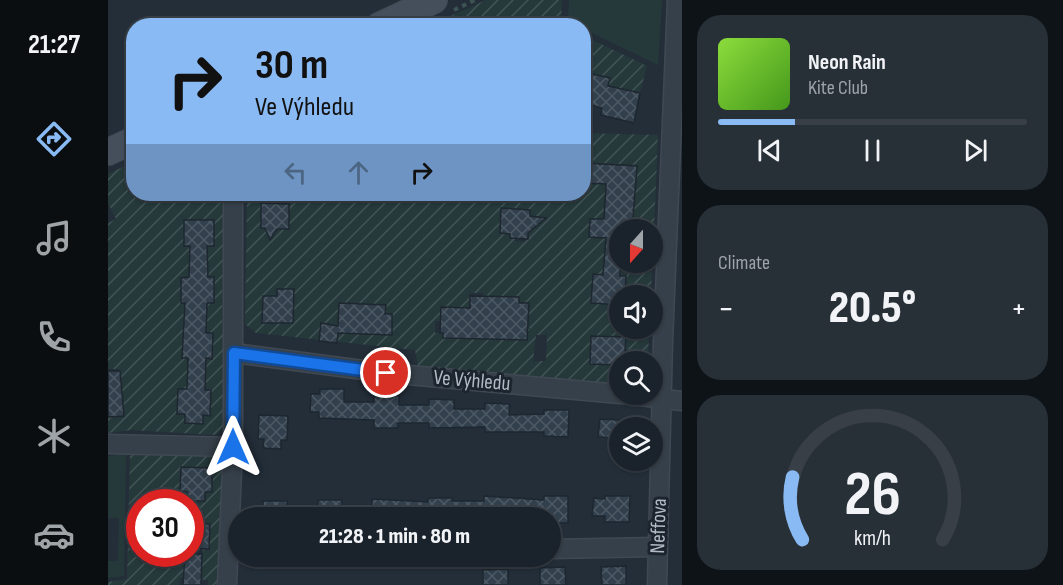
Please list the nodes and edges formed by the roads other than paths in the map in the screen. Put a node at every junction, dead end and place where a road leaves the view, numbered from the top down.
1 (434, 0) edge
2 (677, 0) edge
3 (396, 18) edge
4 (126, 144) edge
5 (108, 152) edge
6 (233, 201) edge
7 (234, 353) junction
8 (609, 393) edge
9 (663, 399) joint
10 (682, 401) edge
11 (663, 405) edge
12 (108, 444) edge
13 (233, 447) junction
14 (233, 507) edge
15 (657, 547) junction
16 (561, 549) edge
17 (230, 567) edge
18 (227, 585) edge
19 (657, 585) edge

1 - 3 street
2 - 9 street, Neffova
4 - 5 street
6 - 7 street
7 - 8 street, Ve Výhledu
7 - 13 street
9 - 10 street, Ve Výhledu
11 - 15 street, Neffova
12 - 13 street
13 - 14 street
15 - 16 street
15 - 19 street, Neffova
17 - 18 street

